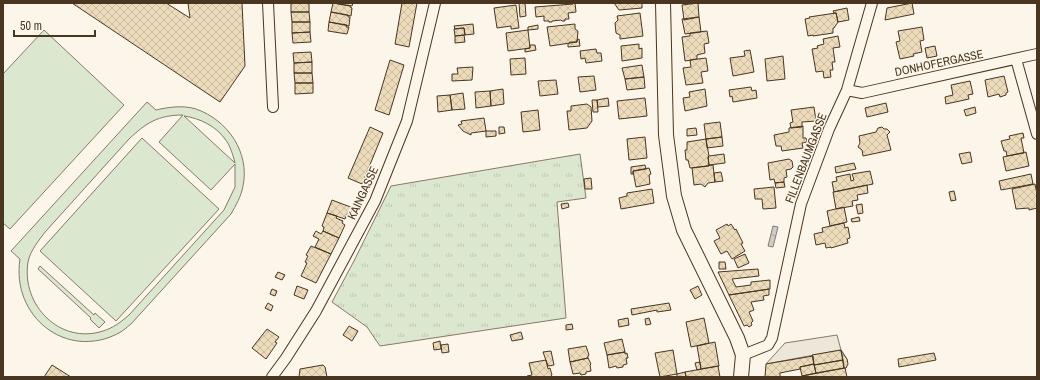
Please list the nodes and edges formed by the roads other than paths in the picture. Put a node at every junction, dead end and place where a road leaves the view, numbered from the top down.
1 (268, 3) edge
2 (435, 3) edge
3 (662, 3) edge
4 (872, 3) edge
5 (1037, 54) edge
6 (1016, 59) junction
7 (847, 90) junction
8 (273, 107) dead end
9 (1037, 134) edge
10 (743, 354) junction
11 (272, 377) edge
12 (742, 377) edge

1 - 8 street
2 - 11 street, KAINGASSE
3 - 10 main road
4 - 7 street, FILLENBAUMGASSE
5 - 6 street, DONHOFERGASSE
6 - 7 street, DONHOFERGASSE
6 - 9 street
7 - 10 street, FILLENBAUMGASSE
10 - 12 main road

